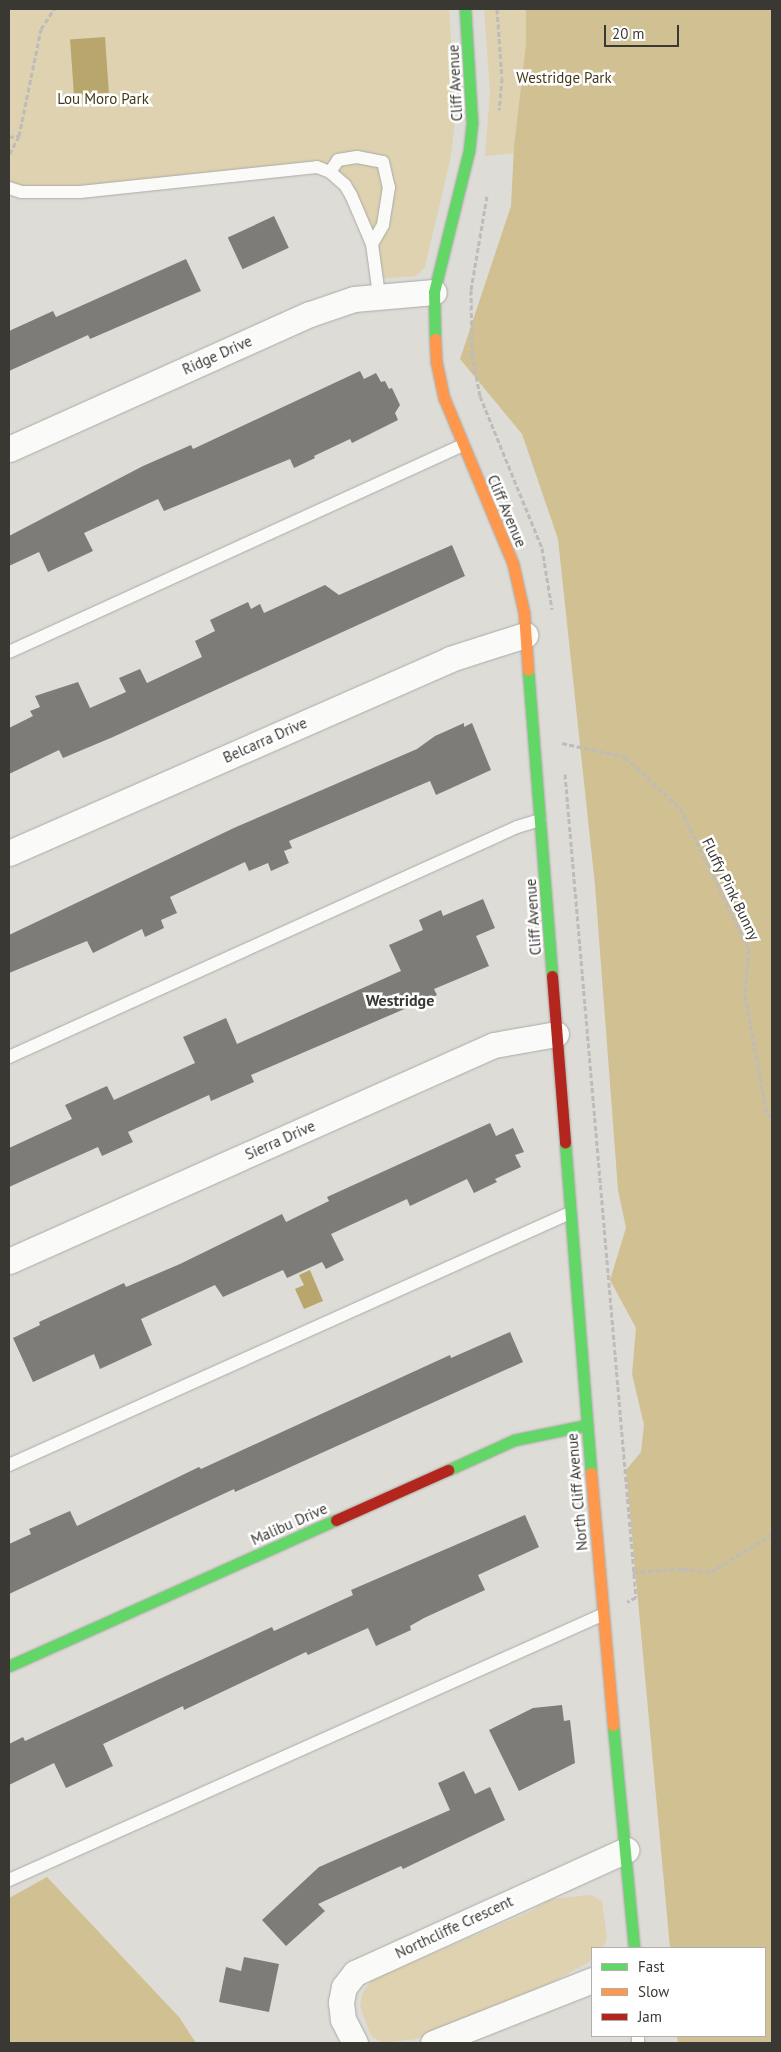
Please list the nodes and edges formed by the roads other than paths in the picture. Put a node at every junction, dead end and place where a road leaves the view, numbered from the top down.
1 (465, 9) edge
2 (330, 172) junction
3 (9, 188) edge
4 (372, 244) junction
5 (434, 292) junction
6 (379, 295) junction
7 (462, 445) junction
8 (9, 449) edge
9 (525, 635) junction
10 (9, 652) edge
11 (540, 820) junction
12 (9, 853) edge
13 (556, 1034) junction
14 (9, 1057) edge
15 (570, 1214) junction
16 (9, 1261) edge
17 (587, 1425) junction
18 (9, 1465) edge
19 (602, 1615) junction
20 (9, 1666) edge
21 (626, 1850) junction
22 (9, 1880) edge
23 (634, 1947) edge
24 (591, 1980) edge
25 (355, 2043) edge
26 (433, 2043) edge

1 - 5 street, Cliff Avenue
2 - 3 lane
2 - 4 lane
2 - 4 lane
4 - 6 lane
5 - 6 street, Ridge Drive
5 - 7 street, Cliff Avenue
6 - 8 street, Ridge Drive
7 - 9 street, Cliff Avenue
7 - 10 lane
9 - 11 street, Cliff Avenue
9 - 12 street, Belcarra Drive
11 - 13 street, Cliff Avenue
11 - 14 lane
13 - 15 street, North Cliff Avenue
13 - 16 street, Sierra Drive
15 - 17 street, North Cliff Avenue
15 - 18 lane
17 - 19 street, North Cliff Avenue
17 - 20 street, Malibu Drive
19 - 21 street, North Cliff Avenue
19 - 22 lane
21 - 23 street, North Cliff Avenue
21 - 25 street, Northcliffe Crescent
24 - 26 street

